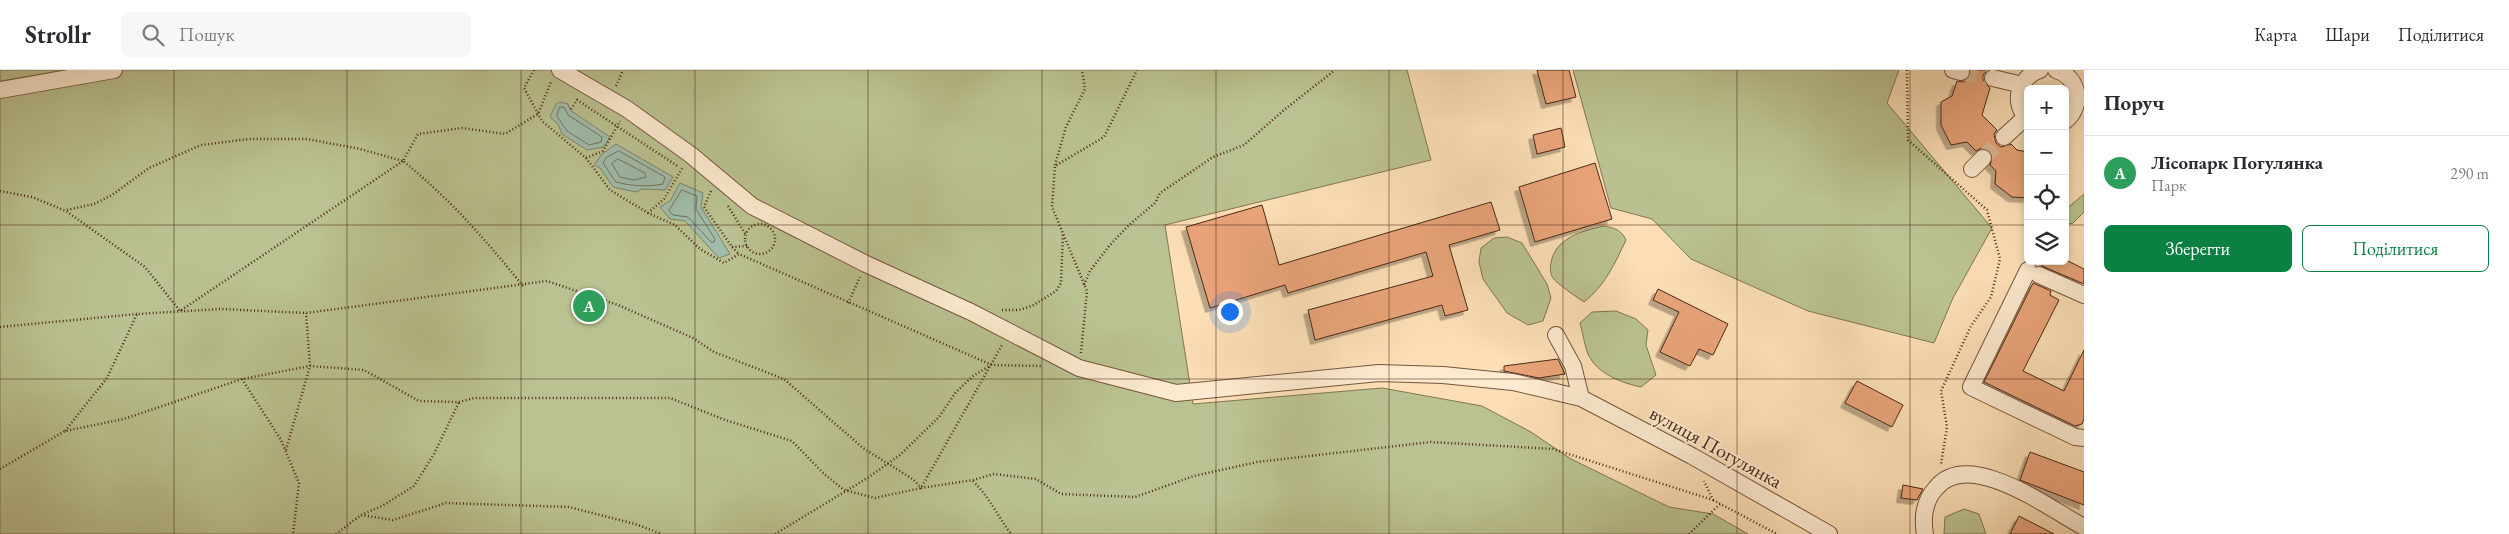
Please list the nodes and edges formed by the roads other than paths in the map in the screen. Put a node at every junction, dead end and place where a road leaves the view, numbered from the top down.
1 (114, 70) edge
2 (2040, 70) edge
3 (2056, 70) edge
4 (558, 73) edge
5 (1993, 78) tunnel mouth
6 (2022, 85) junction
7 (0, 90) edge
8 (2024, 112) edge
9 (2069, 117) edge
10 (2024, 120) edge
11 (2004, 137) tunnel mouth
12 (2084, 295) edge
13 (1556, 335) dead end
14 (1581, 398) junction
15 (2084, 438) edge
16 (2084, 527) edge
17 (1829, 534) edge
18 (1925, 534) edge

1 - 7 street
2 - 6 street
3 - 9 street
4 - 14 street, вулиця Погулянка
5 - 6 street
6 - 8 street
10 - 11 street
12 - 15 street
13 - 14 street
14 - 17 street, вулиця Погулянка
16 - 18 street

